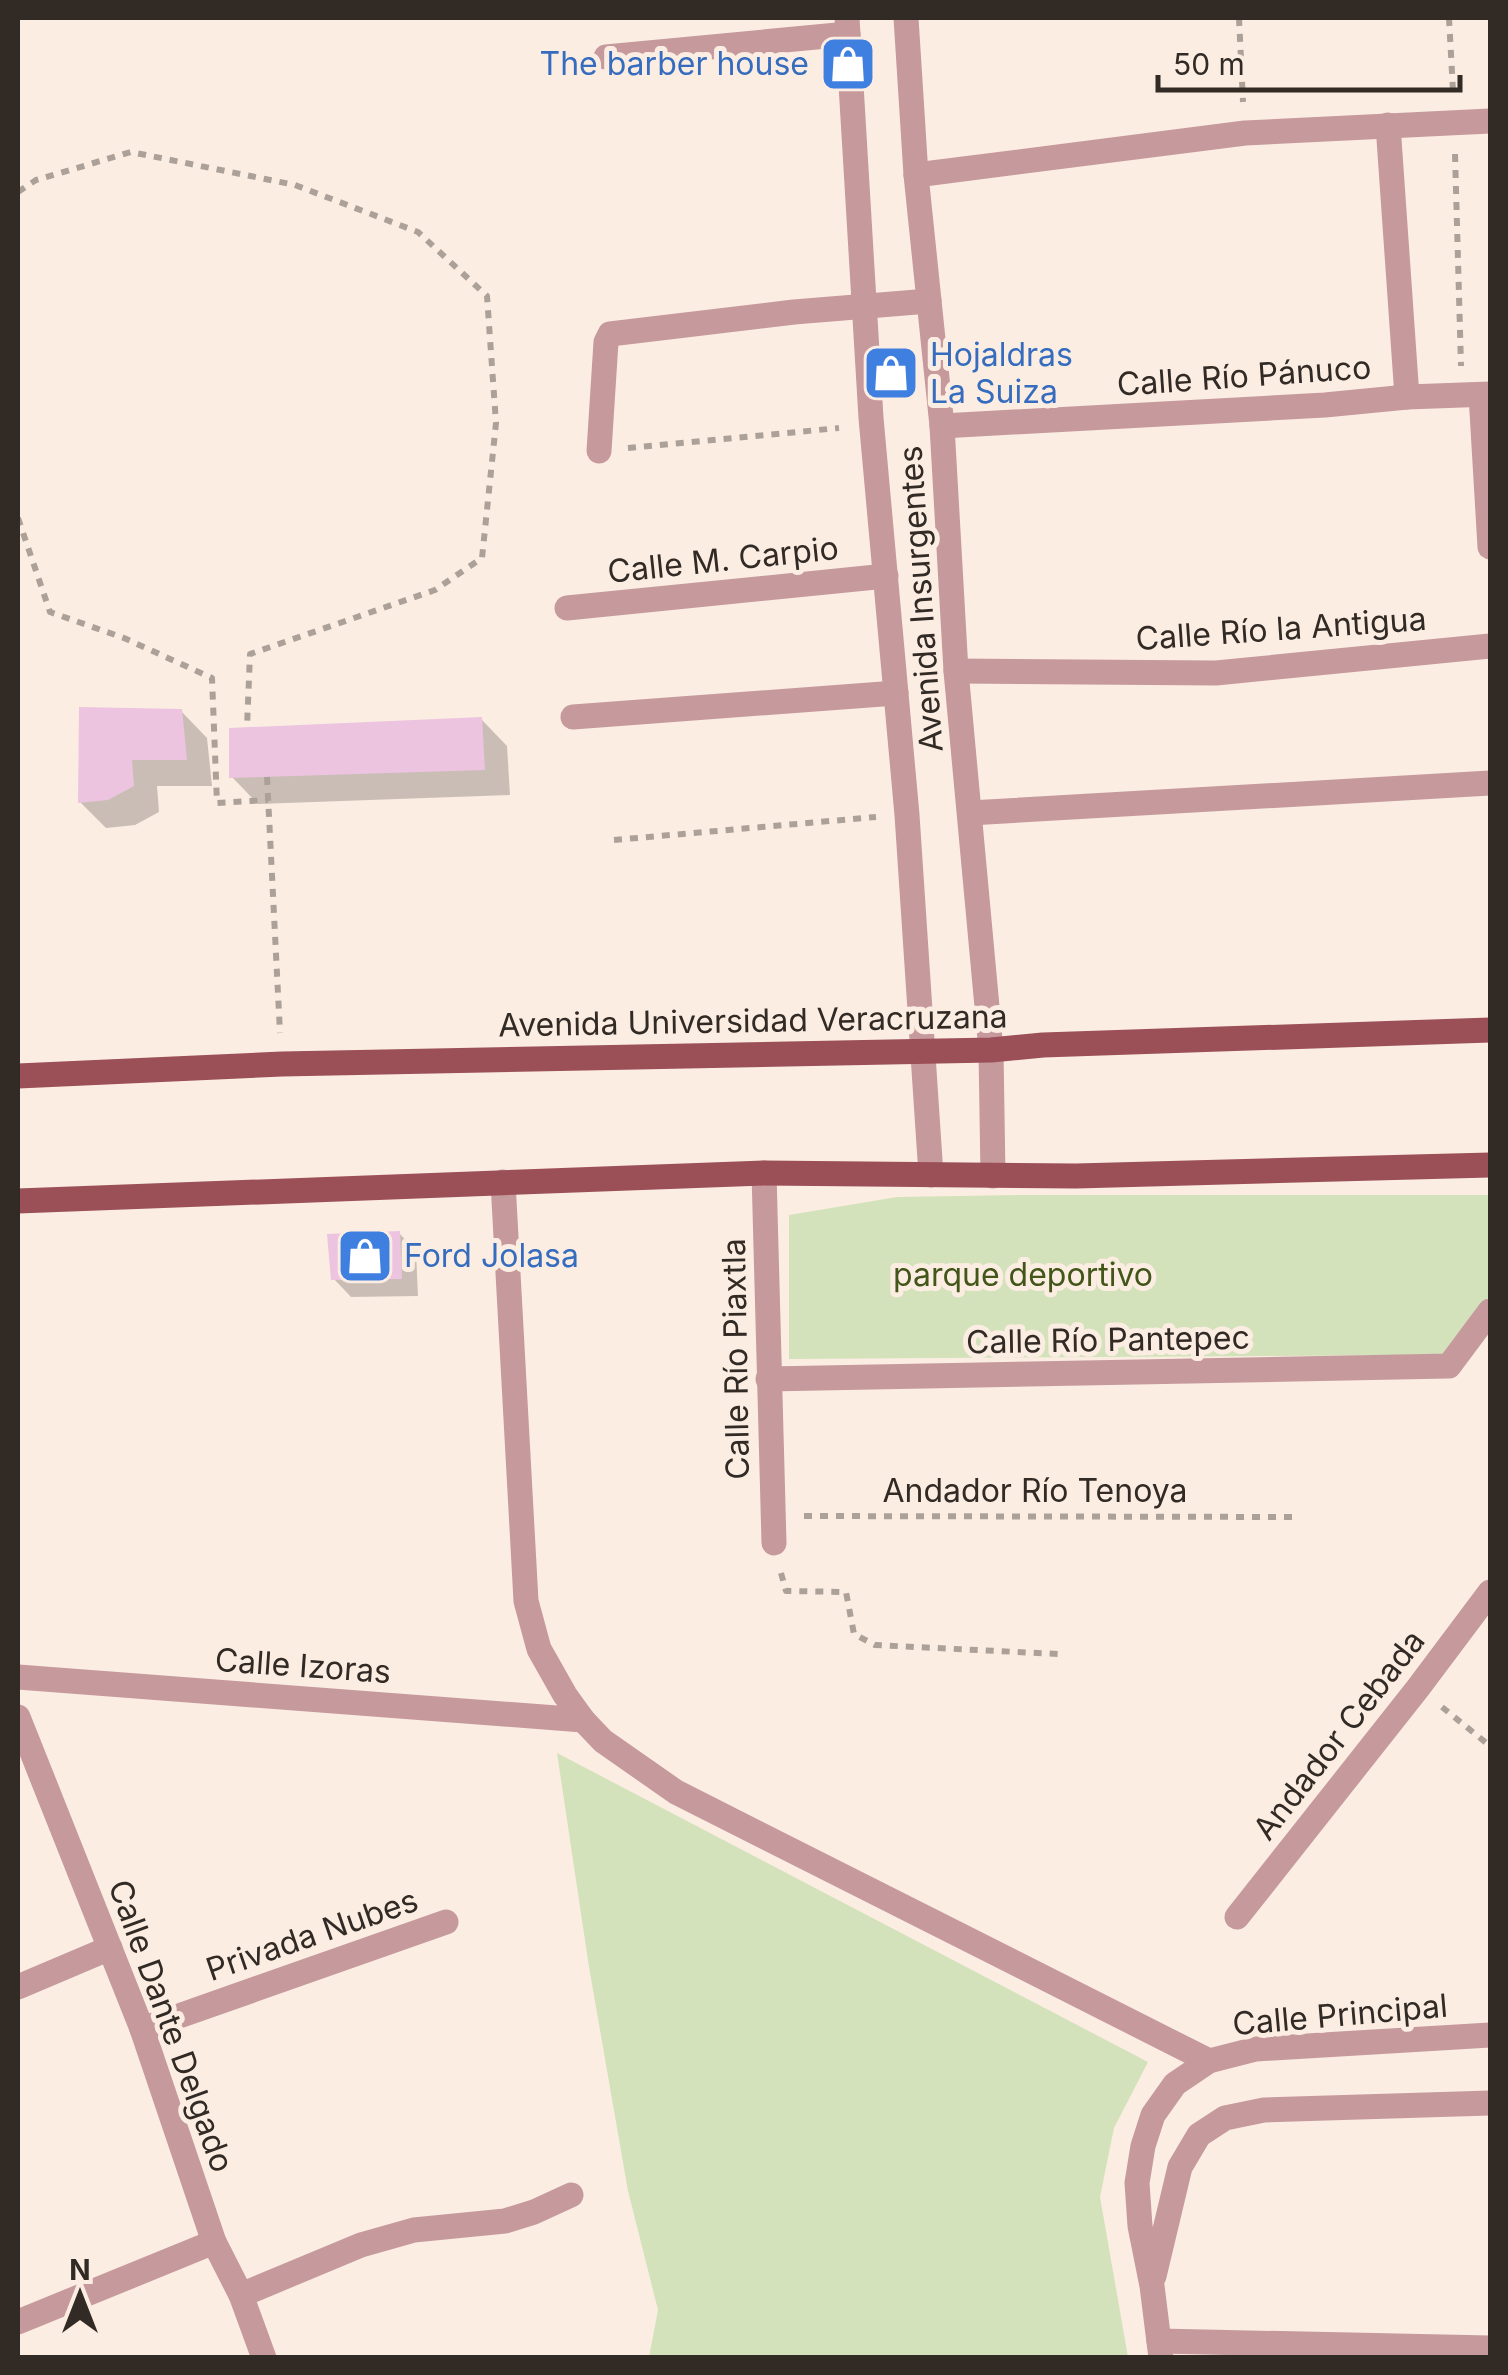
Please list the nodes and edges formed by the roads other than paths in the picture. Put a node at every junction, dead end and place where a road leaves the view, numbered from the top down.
1 (906, 18) edge
2 (847, 26) edge
3 (606, 57) dead end
4 (1490, 121) edge
5 (1388, 125) junction
6 (916, 175) junction
7 (929, 300) junction
8 (864, 306) junction
9 (1478, 395) edge
10 (1407, 397) junction
11 (942, 426) junction
12 (599, 451) road end
13 (1490, 548) edge
14 (886, 576) junction
15 (567, 608) dead end
16 (1490, 646) edge
17 (956, 671) junction
18 (896, 694) junction
19 (573, 717) dead end
20 (1490, 783) edge
21 (970, 813) junction
22 (1490, 1030) edge
23 (991, 1050) junction
24 (924, 1052) junction
25 (18, 1076) edge
26 (1490, 1165) edge
27 (764, 1173) junction
28 (931, 1175) junction
29 (993, 1176) junction
30 (503, 1182) junction
31 (18, 1201) edge
32 (1490, 1311) edge
33 (768, 1380) junction
34 (774, 1543) road end
35 (1490, 1592) edge
36 (18, 1677) edge
37 (18, 1717) edge
38 (583, 1720) junction
39 (1237, 1917) dead end
40 (446, 1922) dead end
41 (110, 1948) junction
42 (18, 1986) edge
43 (142, 2029) junction
44 (1490, 2035) edge
45 (1208, 2061) junction
46 (1490, 2103) edge
47 (571, 2195) dead end
48 (214, 2242) junction
49 (1152, 2286) junction
50 (241, 2295) junction
51 (18, 2322) edge
52 (1490, 2348) edge
53 (1160, 2349) edge
54 (1448, 2352) edge
55 (264, 2358) edge

1 - 6 street, Avenida Insurgentes
2 - 3 street
2 - 8 street, Avenida Insurgentes
4 - 5 street
5 - 6 street
5 - 10 street
6 - 7 street, Avenida Insurgentes
7 - 8 street
7 - 11 street, Avenida Insurgentes
8 - 12 street
8 - 14 street, Avenida Insurgentes
9 - 10 street, Calle Río Pánuco
9 - 13 street
10 - 11 street, Calle Río Pánuco
11 - 17 street, Avenida Insurgentes
14 - 15 street, Calle M. Carpio
14 - 18 street, Avenida Insurgentes
16 - 17 street, Calle Río la Antigua
17 - 21 street, Avenida Insurgentes
18 - 19 street
18 - 24 street, Avenida Insurgentes
20 - 21 street
21 - 23 street, Avenida Insurgentes
22 - 23 main road, Avenida Universidad Veracruzana
23 - 24 main road, Avenida Universidad Veracruzana
23 - 29 street, Avenida Insurgentes
24 - 25 main road, Avenida Universidad Veracruzana
24 - 28 street, Avenida Insurgentes
26 - 29 main road
27 - 28 main road
27 - 30 main road
27 - 33 street, Calle Río Piaxtla
28 - 29 main road
30 - 31 main road
30 - 38 street
32 - 33 street, Calle Río Pantepec
33 - 34 street, Calle Río Piaxtla
35 - 39 street, Andador Cebada
36 - 38 street, Calle Izoras
37 - 41 street, Calle Dante Delgado
38 - 45 street
40 - 43 street, Privada Nubes
41 - 42 street
41 - 43 street, Calle Dante Delgado
43 - 48 street, Calle Dante Delgado
44 - 45 street, Calle Principal
45 - 49 street, Calle Principal
46 - 49 street, Calle Principal
47 - 50 street
48 - 50 street, Calle Dante Delgado
48 - 51 street
49 - 53 street, Calle Principal
50 - 55 street, Calle Dante Delgado
52 - 54 street
53 - 54 street

